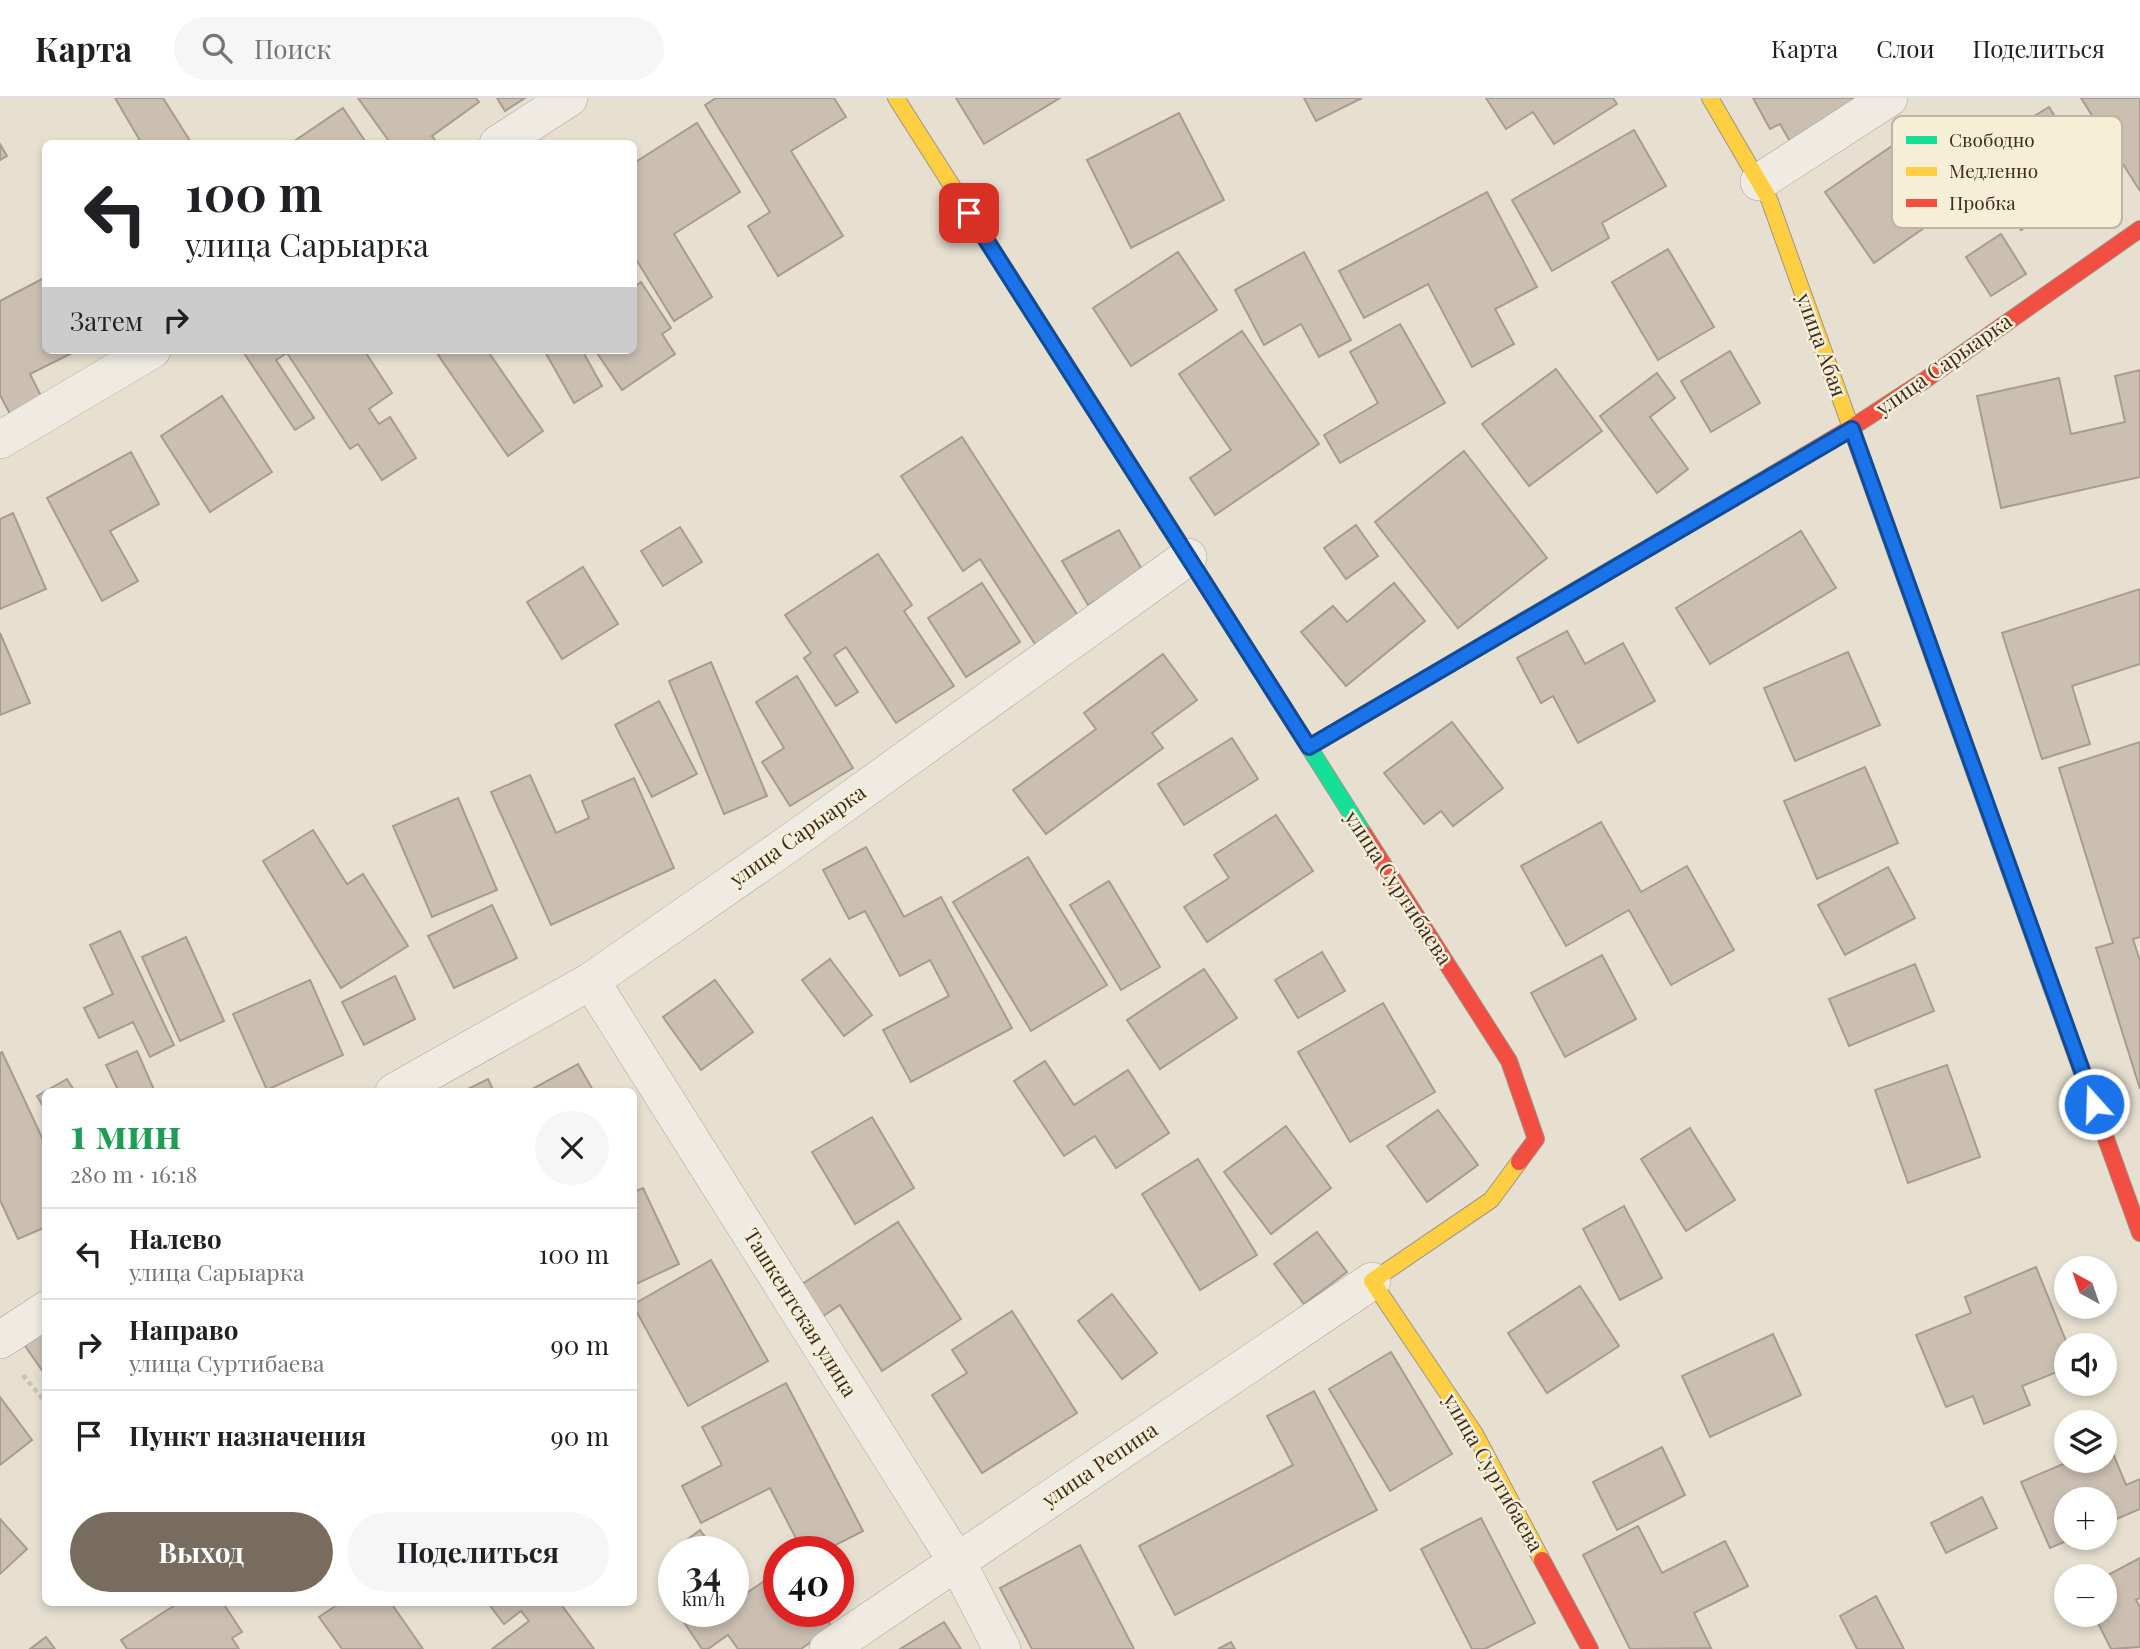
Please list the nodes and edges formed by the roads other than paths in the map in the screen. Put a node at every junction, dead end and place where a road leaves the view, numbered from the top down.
1 (569, 98) edge
2 (896, 98) edge
3 (1710, 98) edge
4 (1889, 98) edge
5 (504, 140) edge
6 (1759, 182) junction
7 (2140, 229) edge
8 (145, 354) edge
9 (1852, 429) junction
10 (0, 440) edge
11 (1188, 557) junction
12 (1309, 747) junction
13 (591, 981) junction
14 (401, 1088) edge
15 (2140, 1233) edge
16 (1372, 1281) junction
17 (42, 1313) edge
18 (0, 1340) edge
19 (957, 1562) junction
20 (828, 1649) edge
21 (1002, 1649) edge
22 (1590, 1649) edge

1 - 5 street
2 - 11 street, улица Суртибаева
3 - 6 street, улица Абая
4 - 6 street
6 - 9 street, улица Абая
7 - 9 street, улица Сарыарка
8 - 10 street
9 - 12 street, улица Сарыарка
9 - 15 street, улица Абая
11 - 12 street, улица Суртибаева
11 - 13 street, улица Сарыарка
12 - 16 street, улица Суртибаева
13 - 14 street, улица Сарыарка
13 - 19 street, Ташкентская улица
16 - 19 street, улица Репина
16 - 22 street, улица Суртибаева
17 - 18 street
19 - 20 street, улица Репина
19 - 21 street, Ташкентская улица

